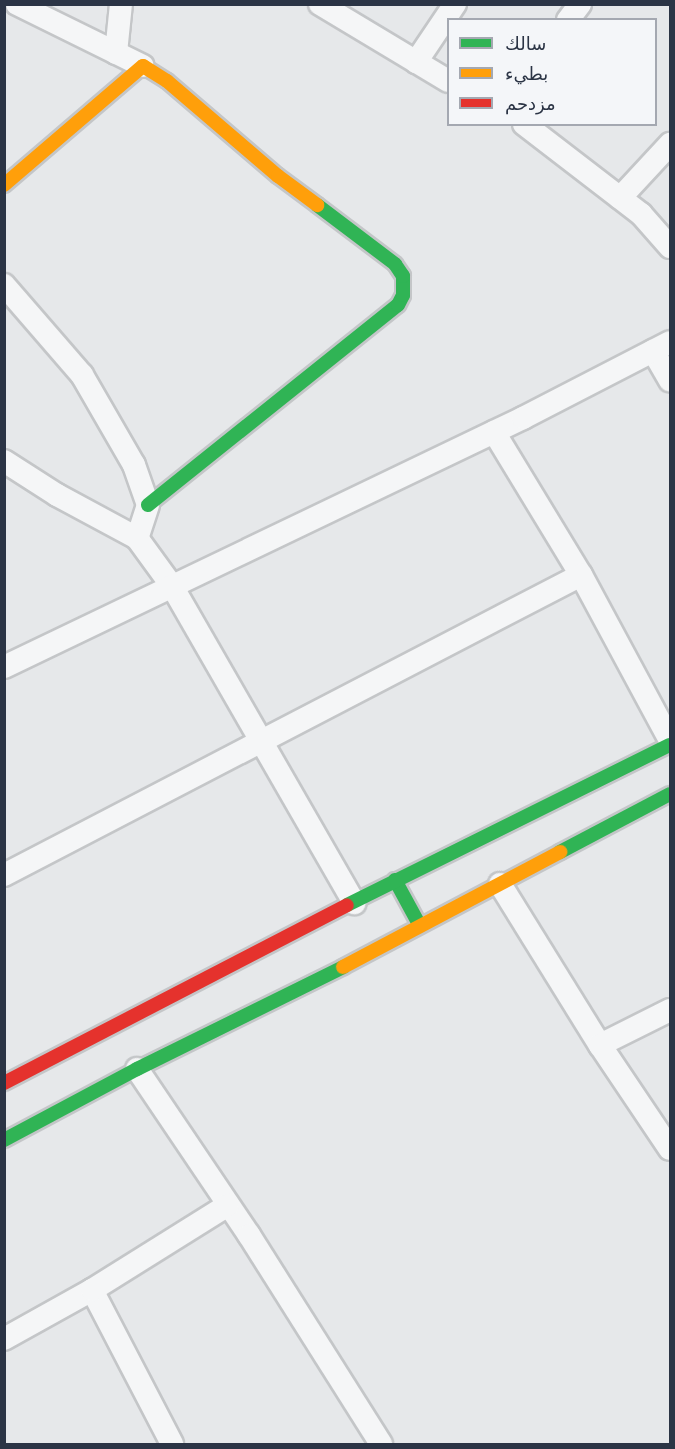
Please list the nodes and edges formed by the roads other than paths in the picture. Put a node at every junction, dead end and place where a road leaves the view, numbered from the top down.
1 (17, 4) edge
2 (121, 4) edge
3 (321, 4) edge
4 (455, 4) edge
5 (580, 4) edge
6 (570, 18) edge
7 (116, 53) junction
8 (416, 62) junction
9 (143, 66) junction
10 (447, 80) edge
11 (527, 126) edge
12 (670, 144) edge
13 (4, 185) edge
14 (620, 198) junction
15 (670, 247) edge
16 (4, 285) edge
17 (662, 347) edge
18 (670, 381) edge
19 (494, 432) junction
20 (4, 461) edge
21 (148, 505) junction
22 (137, 538) junction
23 (581, 575) junction
24 (172, 586) junction
25 (4, 667) edge
26 (670, 740) edge
27 (260, 742) junction
28 (670, 746) edge
29 (670, 794) edge
30 (4, 875) edge
31 (395, 880) junction
32 (500, 884) junction
33 (354, 903) junction
34 (420, 926) junction
35 (670, 1010) edge
36 (600, 1045) junction
37 (137, 1069) junction
38 (4, 1083) edge
39 (4, 1140) edge
40 (670, 1149) edge
41 (228, 1205) junction
42 (92, 1290) junction
43 (4, 1339) edge
44 (172, 1444) edge
45 (381, 1444) edge

1 - 7 street
2 - 7 street
3 - 8 street
4 - 8 street
5 - 6 street
7 - 9 street
8 - 10 street
9 - 13 street
9 - 21 street
11 - 14 street
12 - 14 street
14 - 15 street
16 - 21 street
17 - 18 street
17 - 19 street
19 - 23 street
19 - 24 street
20 - 22 street
21 - 22 street
22 - 24 street
23 - 26 street
23 - 27 street
24 - 25 street
24 - 27 street
27 - 30 street
27 - 33 street
28 - 31 street
29 - 32 street
31 - 33 street
31 - 34 street
32 - 34 street
32 - 36 street
33 - 38 street
34 - 37 street
35 - 36 street
36 - 40 street
37 - 39 street
37 - 41 street
41 - 42 street
41 - 45 street
42 - 43 street
42 - 44 street

